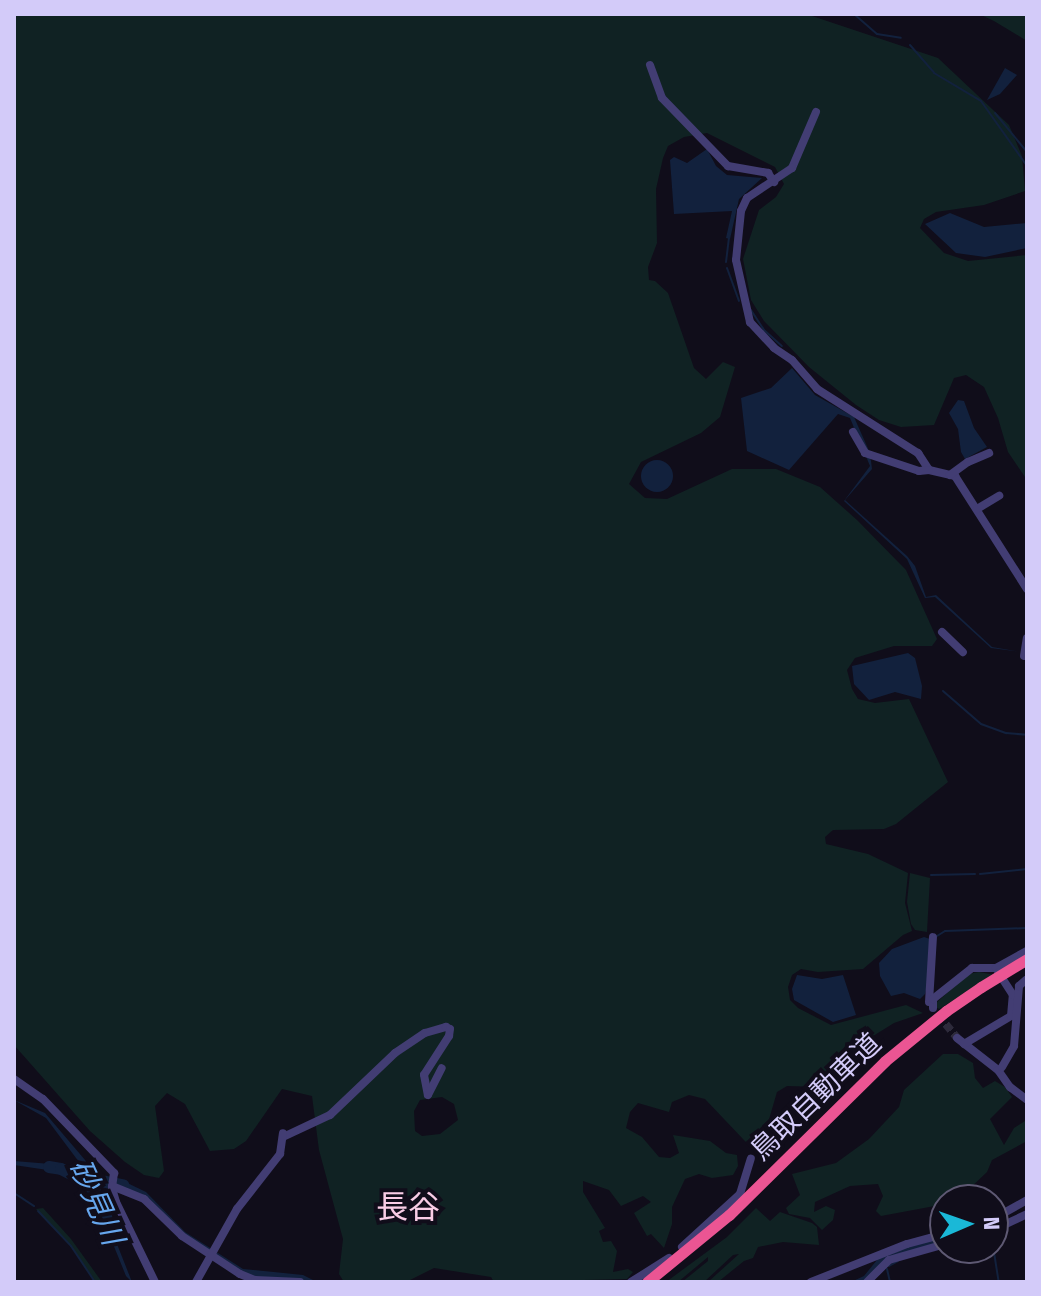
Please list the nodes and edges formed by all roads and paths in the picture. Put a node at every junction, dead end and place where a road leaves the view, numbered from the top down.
1 (650, 65) dead end
2 (816, 112) dead end
3 (774, 182) junction
4 (853, 432) dead end
5 (989, 453) dead end
6 (929, 470) junction
7 (950, 475) junction
8 (999, 496) dead end
9 (977, 509) junction
10 (1027, 589) edge
11 (942, 632) dead end
12 (1027, 638) edge
13 (963, 652) dead end
14 (1024, 656) dead end
15 (933, 937) dead end
16 (1027, 951) edge
17 (1012, 959) junction
18 (1027, 961) edge
19 (996, 968) junction
20 (1026, 981) edge
21 (982, 989) junction
22 (1002, 1067) dead end
23 (442, 1068) dead end
24 (14, 1079) edge
25 (1027, 1100) edge
26 (751, 1159) dead end
27 (114, 1182) junction
28 (1027, 1200) edge
29 (1009, 1210) edge
30 (929, 1239) edge
31 (929, 1249) edge
32 (212, 1254) junction
33 (256, 1279) edge
34 (155, 1282) edge
35 (196, 1282) edge
36 (300, 1282) edge
37 (631, 1282) edge
38 (647, 1282) edge
39 (655, 1282) edge
40 (811, 1282) edge
41 (867, 1282) edge

1 - 3 street
2 - 3 street
3 - 6 street
4 - 6 street
5 - 7 street
6 - 7 street
7 - 9 street
8 - 9 street
9 - 10 street
11 - 13 street
12 - 14 street
15 - 19 street
16 - 17 street
17 - 19 street
17 - 20 street
18 - 21 highway, 鳥取自動車道, bridge
19 - 25 street
20 - 22 street
21 - 38 highway, 鳥取自動車道
21 - 39 highway, 鳥取自動車道
23 - 32 street
24 - 27 street
26 - 37 street
27 - 32 street
27 - 34 street
28 - 29 street
30 - 40 street
31 - 41 street
32 - 33 street
32 - 35 street
33 - 36 street

